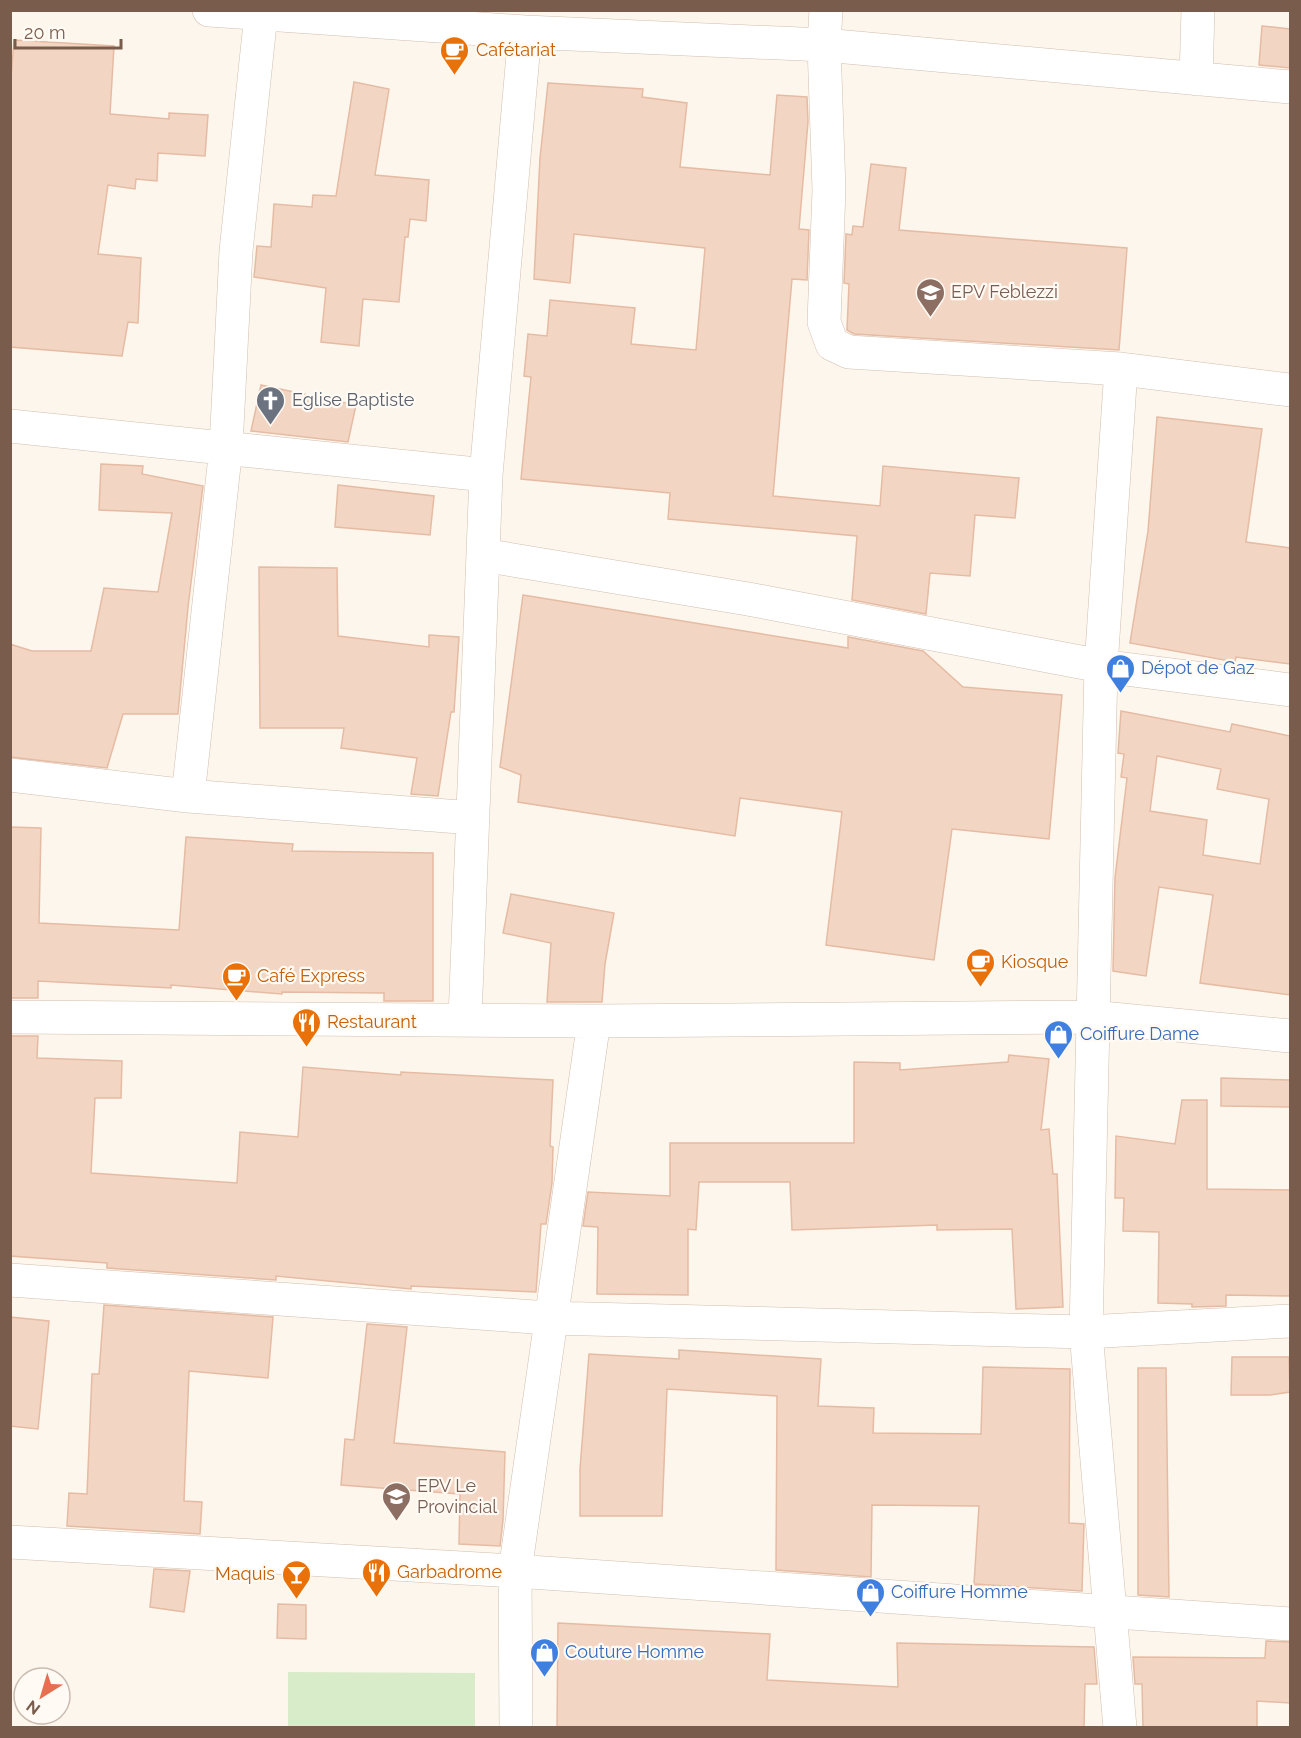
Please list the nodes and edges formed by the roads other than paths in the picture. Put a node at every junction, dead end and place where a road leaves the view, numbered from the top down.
1 (209, 10) edge
2 (826, 10) edge
3 (1198, 10) edge
4 (261, 14) junction
5 (364, 16) edge
6 (610, 22) edge
7 (525, 32) junction
8 (824, 45) junction
9 (1196, 79) junction
10 (1290, 87) edge
11 (1121, 369) junction
12 (1290, 390) edge
13 (10, 426) edge
14 (226, 447) junction
15 (486, 475) junction
16 (483, 555) junction
17 (1101, 666) junction
18 (1290, 690) edge
19 (10, 776) edge
20 (188, 796) junction
21 (473, 818) junction
22 (10, 1017) edge
23 (1092, 1017) junction
24 (465, 1019) junction
25 (594, 1021) junction
26 (1290, 1036) edge
27 (10, 1280) edge
28 (549, 1318) junction
29 (1290, 1320) edge
30 (1086, 1332) junction
31 (10, 1542) edge
32 (515, 1571) junction
33 (1112, 1613) junction
34 (1290, 1624) edge
35 (516, 1728) edge
36 (1120, 1728) edge

1 - 4 street
2 - 8 street
3 - 9 street
4 - 5 street
4 - 14 street
5 - 7 street
6 - 7 street
6 - 8 street
7 - 15 street
8 - 9 street
8 - 11 street
9 - 10 street
11 - 12 street
11 - 17 street
13 - 14 street
14 - 15 street
14 - 20 street
15 - 16 street
16 - 17 street
16 - 21 street
17 - 18 street
17 - 23 street
19 - 20 street
20 - 21 street
21 - 24 street
22 - 24 street
23 - 25 street
23 - 26 street
23 - 30 street
24 - 25 street
25 - 28 street
27 - 28 street
28 - 30 street
28 - 32 street
29 - 30 street
30 - 33 street
31 - 32 street
32 - 33 street
32 - 35 street
33 - 34 street
33 - 36 street

